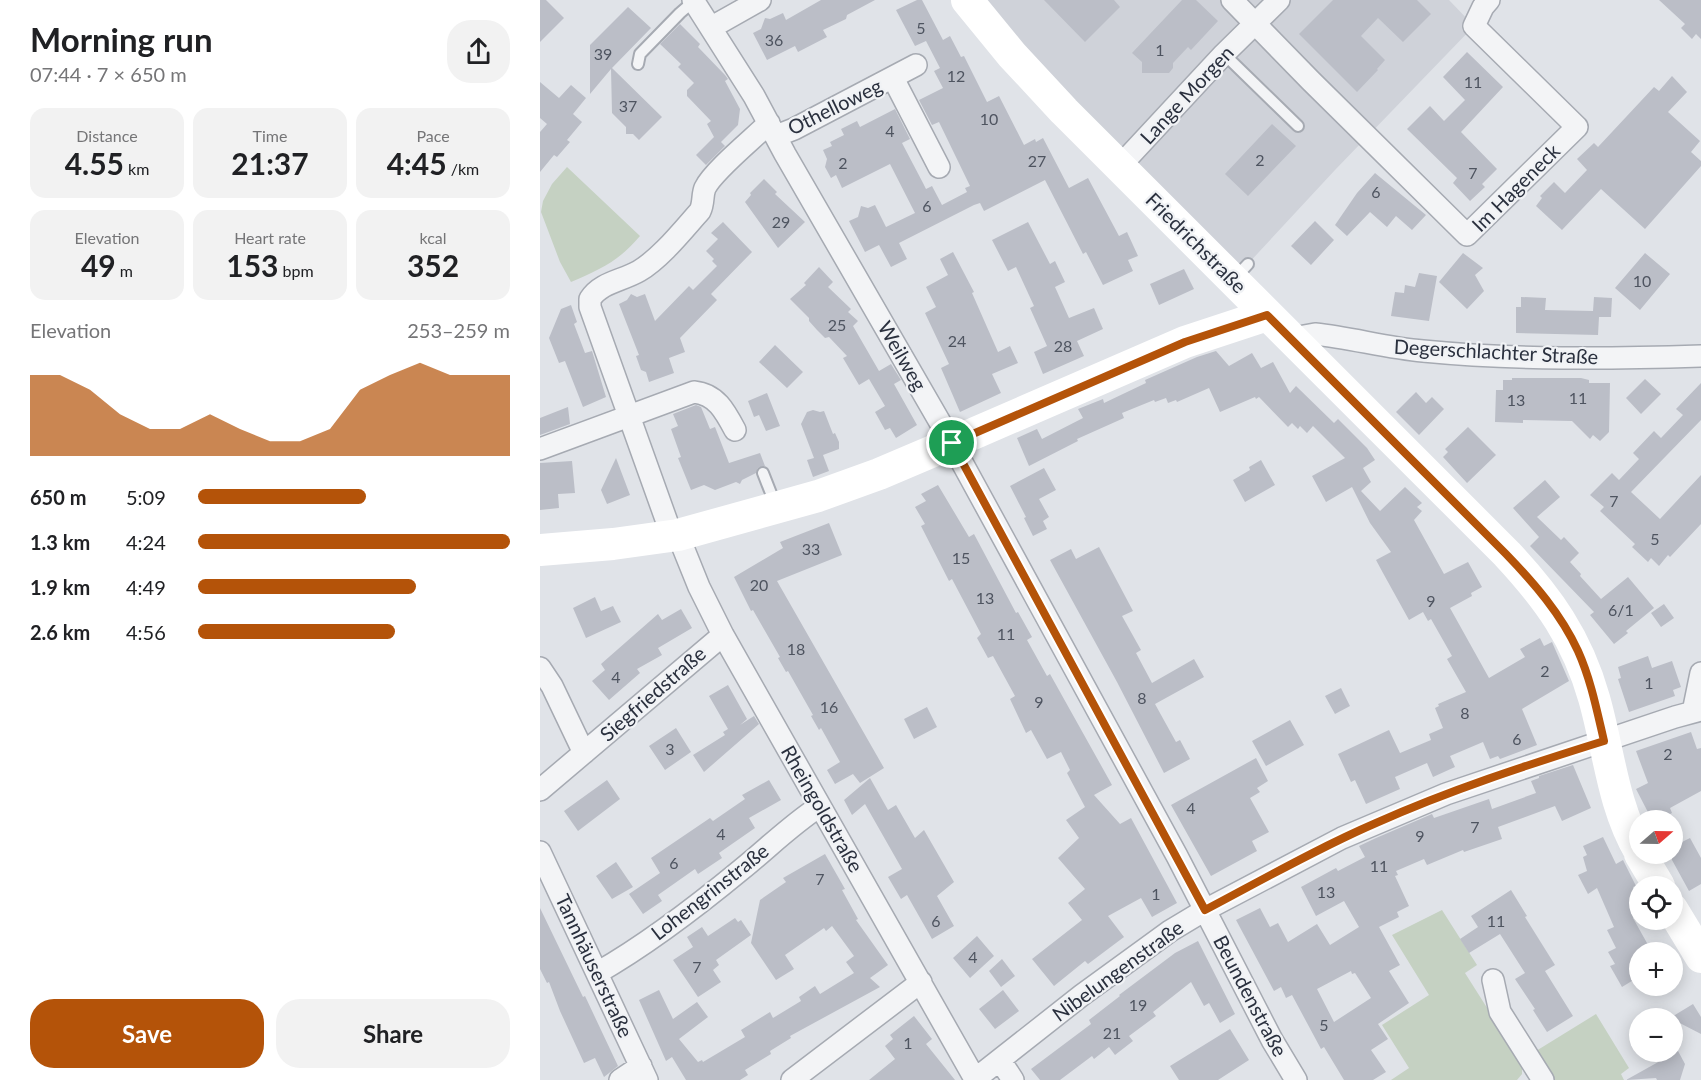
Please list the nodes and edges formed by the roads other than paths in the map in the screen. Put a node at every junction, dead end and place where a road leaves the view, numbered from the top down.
1 (760, 0) edge
2 (967, 0) edge
3 (1232, 0) edge
4 (1279, 0) edge
5 (1489, 0) edge
6 (694, 1) edge
7 (1254, 24) junction
8 (712, 27) junction
9 (1224, 54) junction
10 (638, 64) dead end
11 (916, 65) dead end
12 (893, 78) junction
13 (1298, 126) dead end
14 (772, 129) junction
15 (939, 167) dead end
16 (1119, 167) junction
17 (1267, 315) junction
18 (1293, 340) junction
19 (1701, 357) edge
20 (630, 414) junction
21 (735, 430) dead end
22 (952, 443) junction
23 (540, 449) edge
24 (763, 473) dead end
25 (777, 509) junction
26 (675, 536) junction
27 (540, 550) edge
28 (723, 635) junction
29 (540, 668) edge
30 (1701, 672) edge
31 (1697, 711) edge
32 (1604, 743) junction
33 (584, 753) junction
34 (540, 790) edge
35 (820, 806) junction
36 (1629, 830) edge
37 (540, 852) edge
38 (1205, 910) junction
39 (1683, 927) edge
40 (1701, 957) edge
41 (597, 973) junction
42 (1492, 980) dead end
43 (921, 982) junction
44 (1000, 1060) junction
45 (644, 1073) edge
46 (1539, 1079) edge
47 (620, 1080) edge
48 (792, 1080) edge
49 (974, 1080) edge
50 (1013, 1080) edge
51 (1296, 1080) edge

1 - 8 street
2 - 16 street, Friedrichstraße
3 - 7 street
4 - 7 street, Lange Morgen
5 - 7 street, Im Hageneck
6 - 8 street, Weilweg
6 - 10 lane, Weilweg
7 - 9 street, Lange Morgen
8 - 14 street, Weilweg
9 - 13 lane
9 - 16 street, Lange Morgen
11 - 12 street, Othelloweg
12 - 14 street, Othelloweg
12 - 15 street, Othelloweg
14 - 20 street, Rheingoldstraße
14 - 22 street, Weilweg
16 - 17 street, Friedrichstraße
17 - 18 street, Friedrichstraße
17 - 22 street
18 - 19 street, Degerschlachter Straße
18 - 32 street, Friedrichstraße
20 - 21 street
20 - 23 street
20 - 26 street, Rheingoldstraße
22 - 25 street
22 - 38 street, Weilweg
24 - 25 lane
25 - 26 street
26 - 27 street
26 - 28 street, Rheingoldstraße
28 - 33 street, Siegfriedstraße
28 - 35 street, Rheingoldstraße
29 - 33 street, Siegfriedstraße
30 - 31 street
31 - 32 street, Nibelungenstraße
32 - 36 street, Friedrichstraße
32 - 38 street, Nibelungenstraße
33 - 34 street, Siegfriedstraße
35 - 41 street, Lohengrinstraße
35 - 43 street, Rheingoldstraße
37 - 41 street, Tannhäuserstraße
38 - 44 street, Nibelungenstraße
38 - 51 street, Beundenstraße
39 - 40 street
41 - 45 street, Tannhäuserstraße
42 - 46 street
43 - 48 street
43 - 49 street, Rheingoldstraße
44 - 49 street, Nibelungenstraße
44 - 50 street
45 - 47 street

